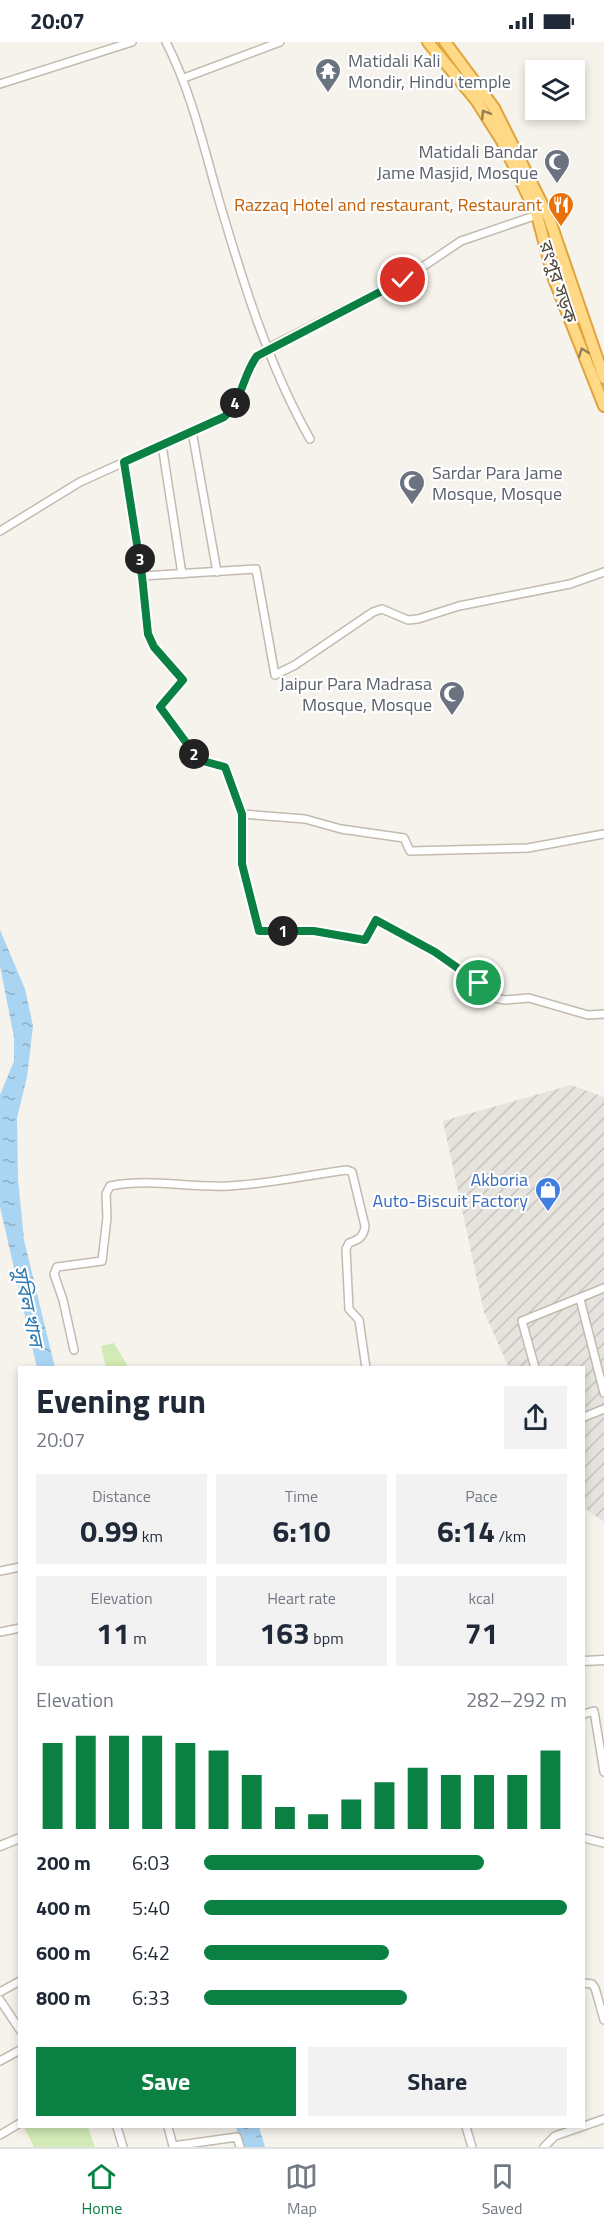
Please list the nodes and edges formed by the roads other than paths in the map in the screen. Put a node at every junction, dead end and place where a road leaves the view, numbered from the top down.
1 (132, 42) edge
2 (166, 42) edge
3 (280, 42) edge
4 (428, 42) edge
5 (445, 42) edge
6 (184, 78) junction
7 (0, 84) edge
8 (537, 215) junction
9 (268, 348) junction
10 (604, 378) edge
11 (604, 406) edge
12 (192, 431) junction
13 (310, 439) dead end
14 (162, 445) junction
15 (124, 462) junction
16 (0, 531) edge
17 (217, 572) junction
18 (604, 572) edge
19 (182, 574) junction
20 (142, 576) junction
21 (242, 814) junction
22 (604, 834) edge
23 (604, 1014) edge
24 (604, 1288) edge
25 (580, 1299) junction
26 (74, 1350) dead end
27 (366, 1366) edge
28 (534, 1366) edge
29 (604, 1393) edge
30 (604, 1409) edge
31 (585, 1417) edge
32 (18, 1567) edge
33 (0, 1571) edge
34 (18, 1628) edge
35 (0, 1632) edge
36 (585, 1660) edge
37 (604, 1660) edge
38 (585, 1714) edge
39 (604, 1772) edge
40 (18, 1839) edge
41 (585, 1839) edge
42 (604, 1843) edge
43 (0, 1846) edge
44 (18, 1982) edge
45 (585, 1983) edge
46 (0, 1992) edge
47 (0, 2000) edge
48 (604, 2020) edge
49 (18, 2027) edge
50 (18, 2051) edge
51 (0, 2061) edge
52 (604, 2119) edge
53 (18, 2124) edge
54 (585, 2125) edge
55 (117, 2128) edge
56 (168, 2128) edge
57 (466, 2128) edge
58 (577, 2128) edge
59 (0, 2135) edge
60 (123, 2147) edge
61 (240, 2147) edge
62 (472, 2147) edge
63 (544, 2147) edge

1 - 7 street
2 - 6 street
3 - 6 street
8 -> 4 highway, রংপুর সড়ক
5 - 10 highway, রংপুর সড়ক
6 - 9 street
8 - 9 street
11 -> 8 highway, রংপুর সড়ক
9 - 12 street
9 - 13 street
12 - 14 street
12 - 17 street
14 - 15 street
14 - 19 street
15 - 16 street
15 - 20 street
17 - 18 street
17 - 19 street
19 - 20 street
20 - 21 street
21 - 22 street
21 - 23 street
24 - 25 street
25 - 28 street
25 - 29 street
26 - 27 street
30 - 31 street
32 - 33 street
34 - 35 street
36 - 37 street
38 - 39 street
40 - 43 street
41 - 42 street
44 - 46 street
45 - 48 street
47 - 49 street
50 - 51 street
52 - 54 street
53 - 59 street
55 - 60 street
56 - 61 street
57 - 62 street
58 - 63 street

